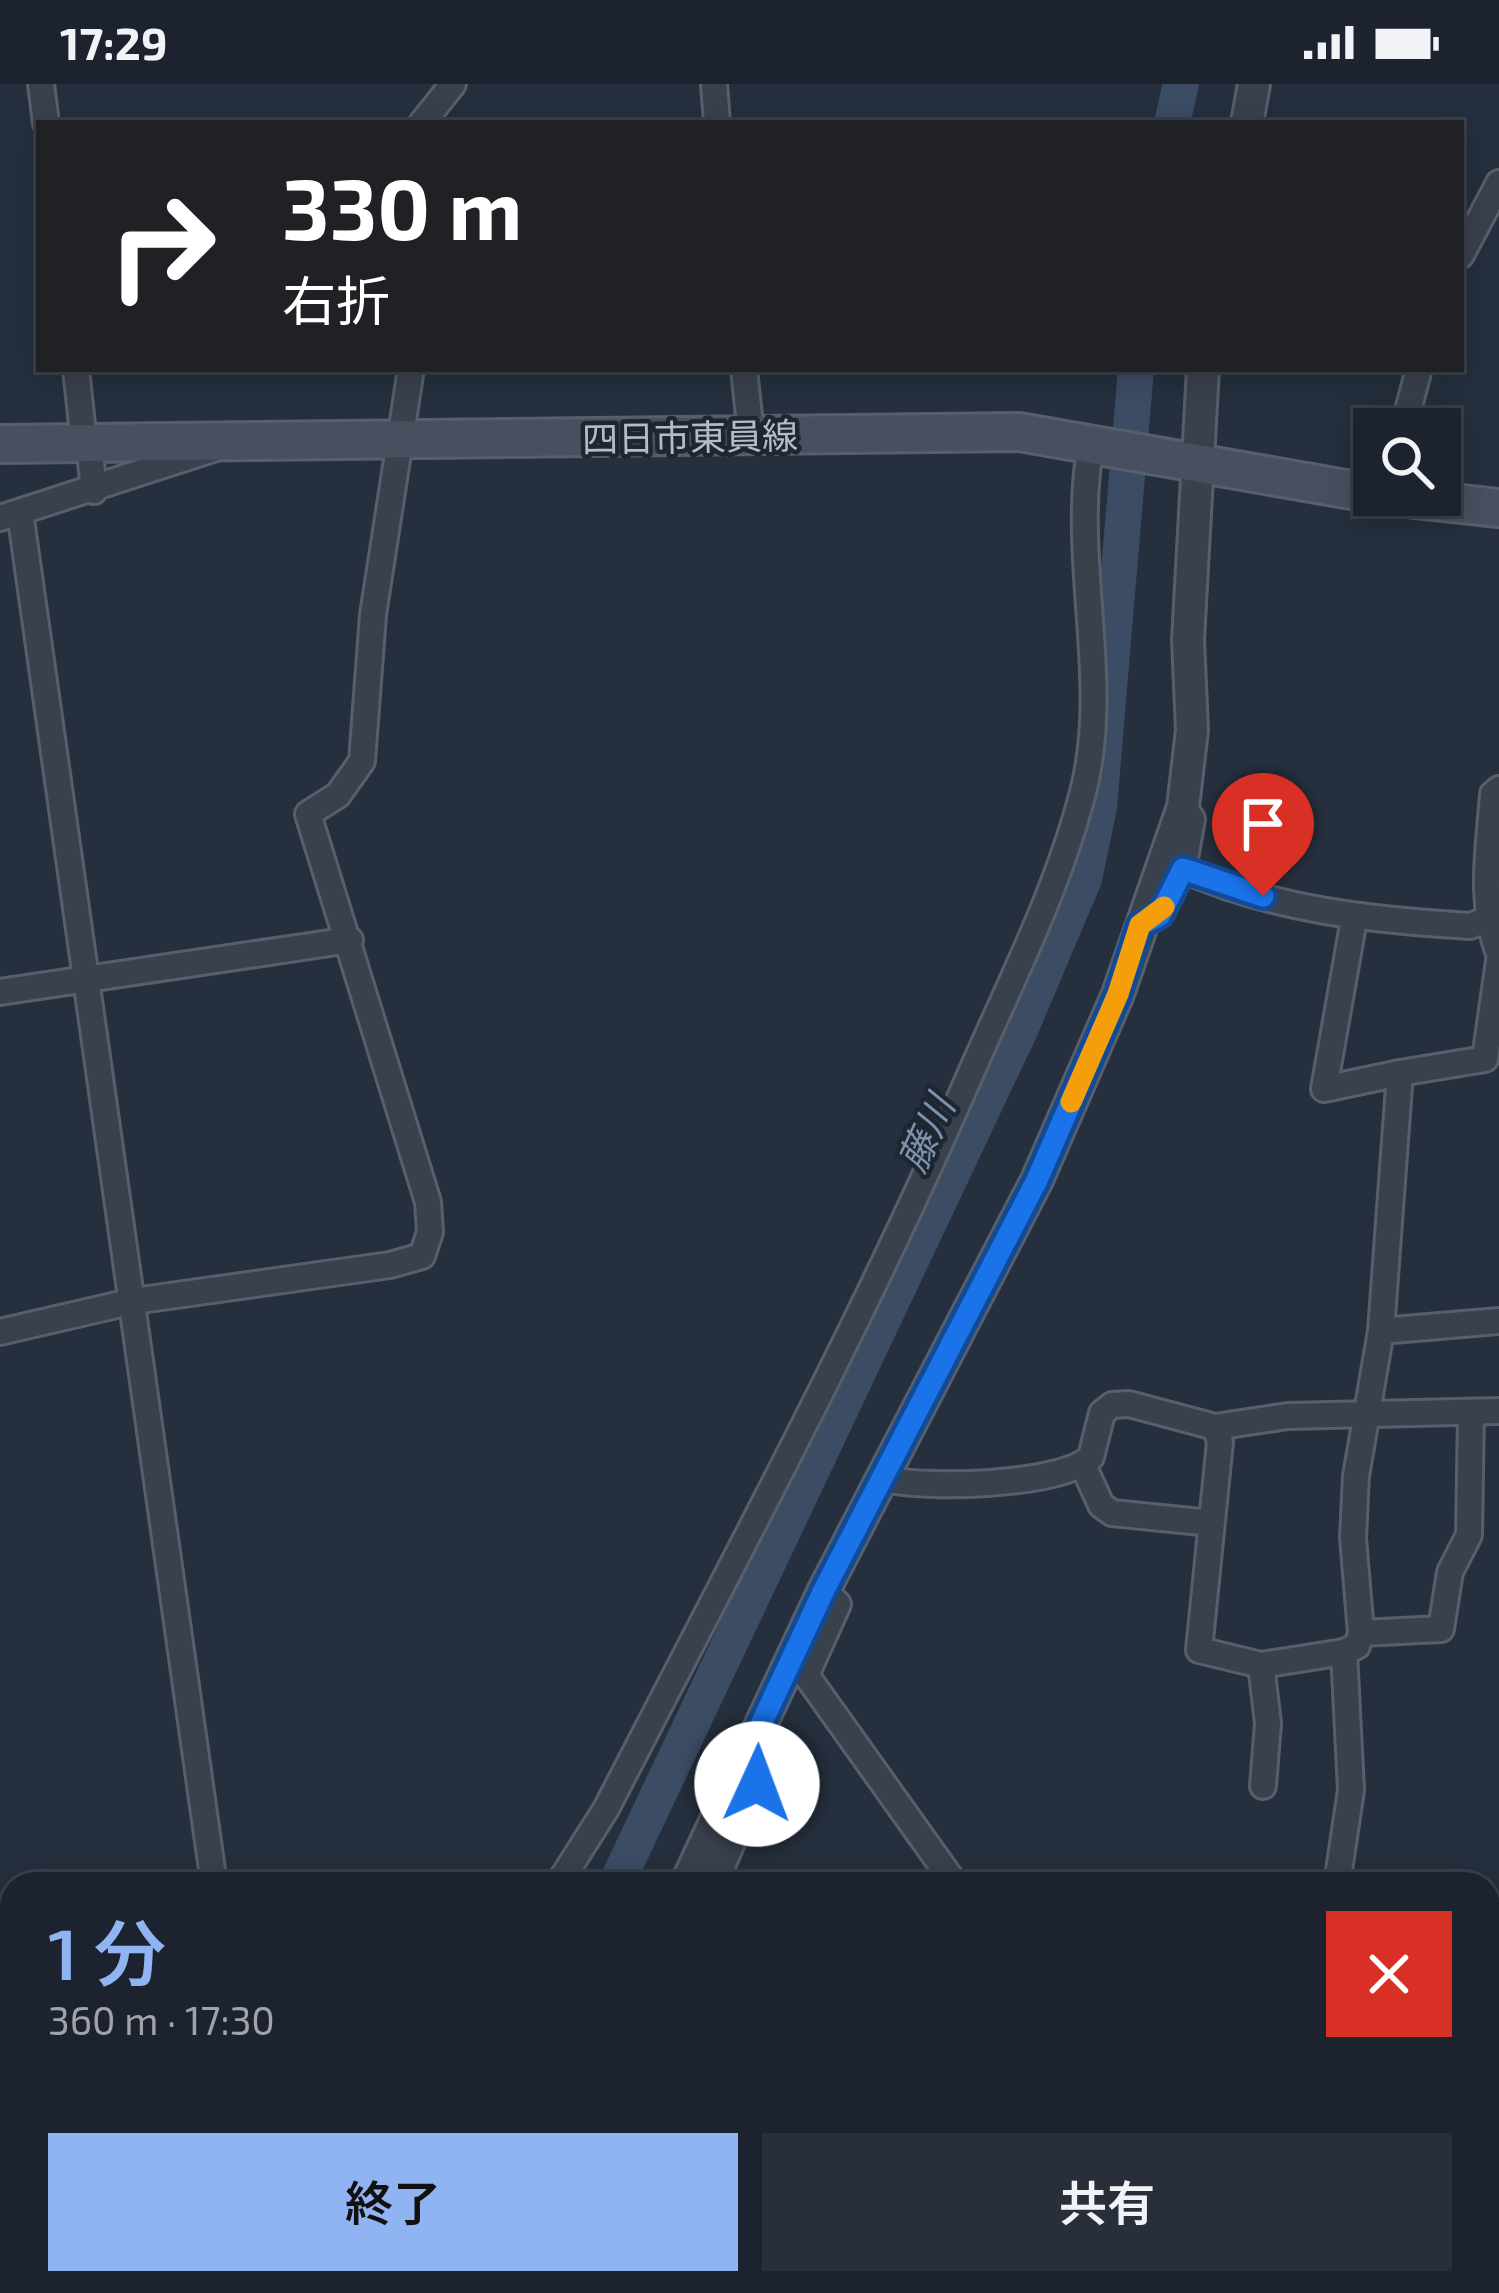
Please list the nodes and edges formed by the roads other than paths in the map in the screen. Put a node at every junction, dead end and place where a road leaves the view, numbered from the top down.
1 (41, 84) edge
2 (453, 84) edge
3 (714, 84) edge
4 (1254, 84) edge
5 (46, 120) edge
6 (424, 120) edge
7 (717, 120) edge
8 (1248, 120) edge
9 (1499, 183) edge
10 (1464, 249) edge
11 (76, 372) edge
12 (411, 372) edge
13 (744, 372) edge
14 (1202, 372) edge
15 (1419, 372) edge
16 (1409, 408) edge
17 (751, 435) junction
18 (401, 440) junction
19 (232, 441) junction
20 (87, 443) junction
21 (0, 444) edge
22 (1100, 445) junction
23 (1183, 460) junction
24 (1353, 490) edge
25 (94, 491) junction
26 (1461, 504) edge
27 (1499, 508) edge
28 (10, 515) edge
29 (1499, 789) edge
30 (1184, 807) junction
31 (1183, 869) junction
32 (1354, 919) junction
33 (1486, 920) junction
34 (1140, 925) junction
35 (350, 940) junction
36 (1499, 957) edge
37 (87, 978) junction
38 (0, 992) edge
39 (1497, 1010) edge
40 (1400, 1072) junction
41 (134, 1301) junction
42 (1499, 1321) edge
43 (1381, 1331) junction
44 (0, 1332) edge
45 (1499, 1385) edge
46 (1488, 1412) edge
47 (1363, 1415) junction
48 (1215, 1427) junction
49 (1083, 1465) junction
50 (882, 1478) junction
51 (1211, 1523) junction
52 (824, 1590) junction
53 (1353, 1642) junction
54 (1261, 1666) junction
55 (749, 1750) junction
56 (1263, 1786) dead end
57 (212, 1872) edge
58 (568, 1872) edge
59 (692, 1872) edge
60 (719, 1872) edge
61 (946, 1872) edge
62 (1339, 1872) edge

1 - 5 street
2 - 6 street
3 - 7 street
4 - 8 street
9 - 10 street
11 - 20 street
12 - 18 street
13 - 17 street
14 - 23 street
15 - 16 street
17 - 18 main road, 四日市東員線
17 - 22 main road, 四日市東員線
18 - 19 main road, 四日市東員線
18 - 35 street
19 - 20 main road, 四日市東員線
19 - 25 street
20 - 21 main road, 四日市東員線
20 - 25 street
22 - 23 main road, 四日市東員線
22 - 58 street
23 - 24 main road, 四日市東員線
23 - 30 street
25 - 28 street
26 - 27 main road, 四日市東員線
28 - 37 street
29 - 33 street
30 - 31 street
30 - 34 street
31 - 32 street
31 - 34 street
32 - 33 street
32 - 40 street
33 - 36 street
34 - 50 street
35 - 37 street
35 - 41 street
36 - 39 street
37 - 38 street
37 - 41 street
39 - 40 street
40 - 43 street
41 - 44 street
41 - 57 street
42 - 43 street
43 - 47 street
45 - 46 street
46 - 47 street
46 - 53 street
47 - 48 street
47 - 53 street
48 - 49 street
48 - 51 street
49 - 50 street
49 - 51 street
50 - 52 street
51 - 54 street
52 - 55 street
52 - 61 street
53 - 54 street
53 - 62 street
54 - 56 street
55 - 59 street
55 - 60 street

